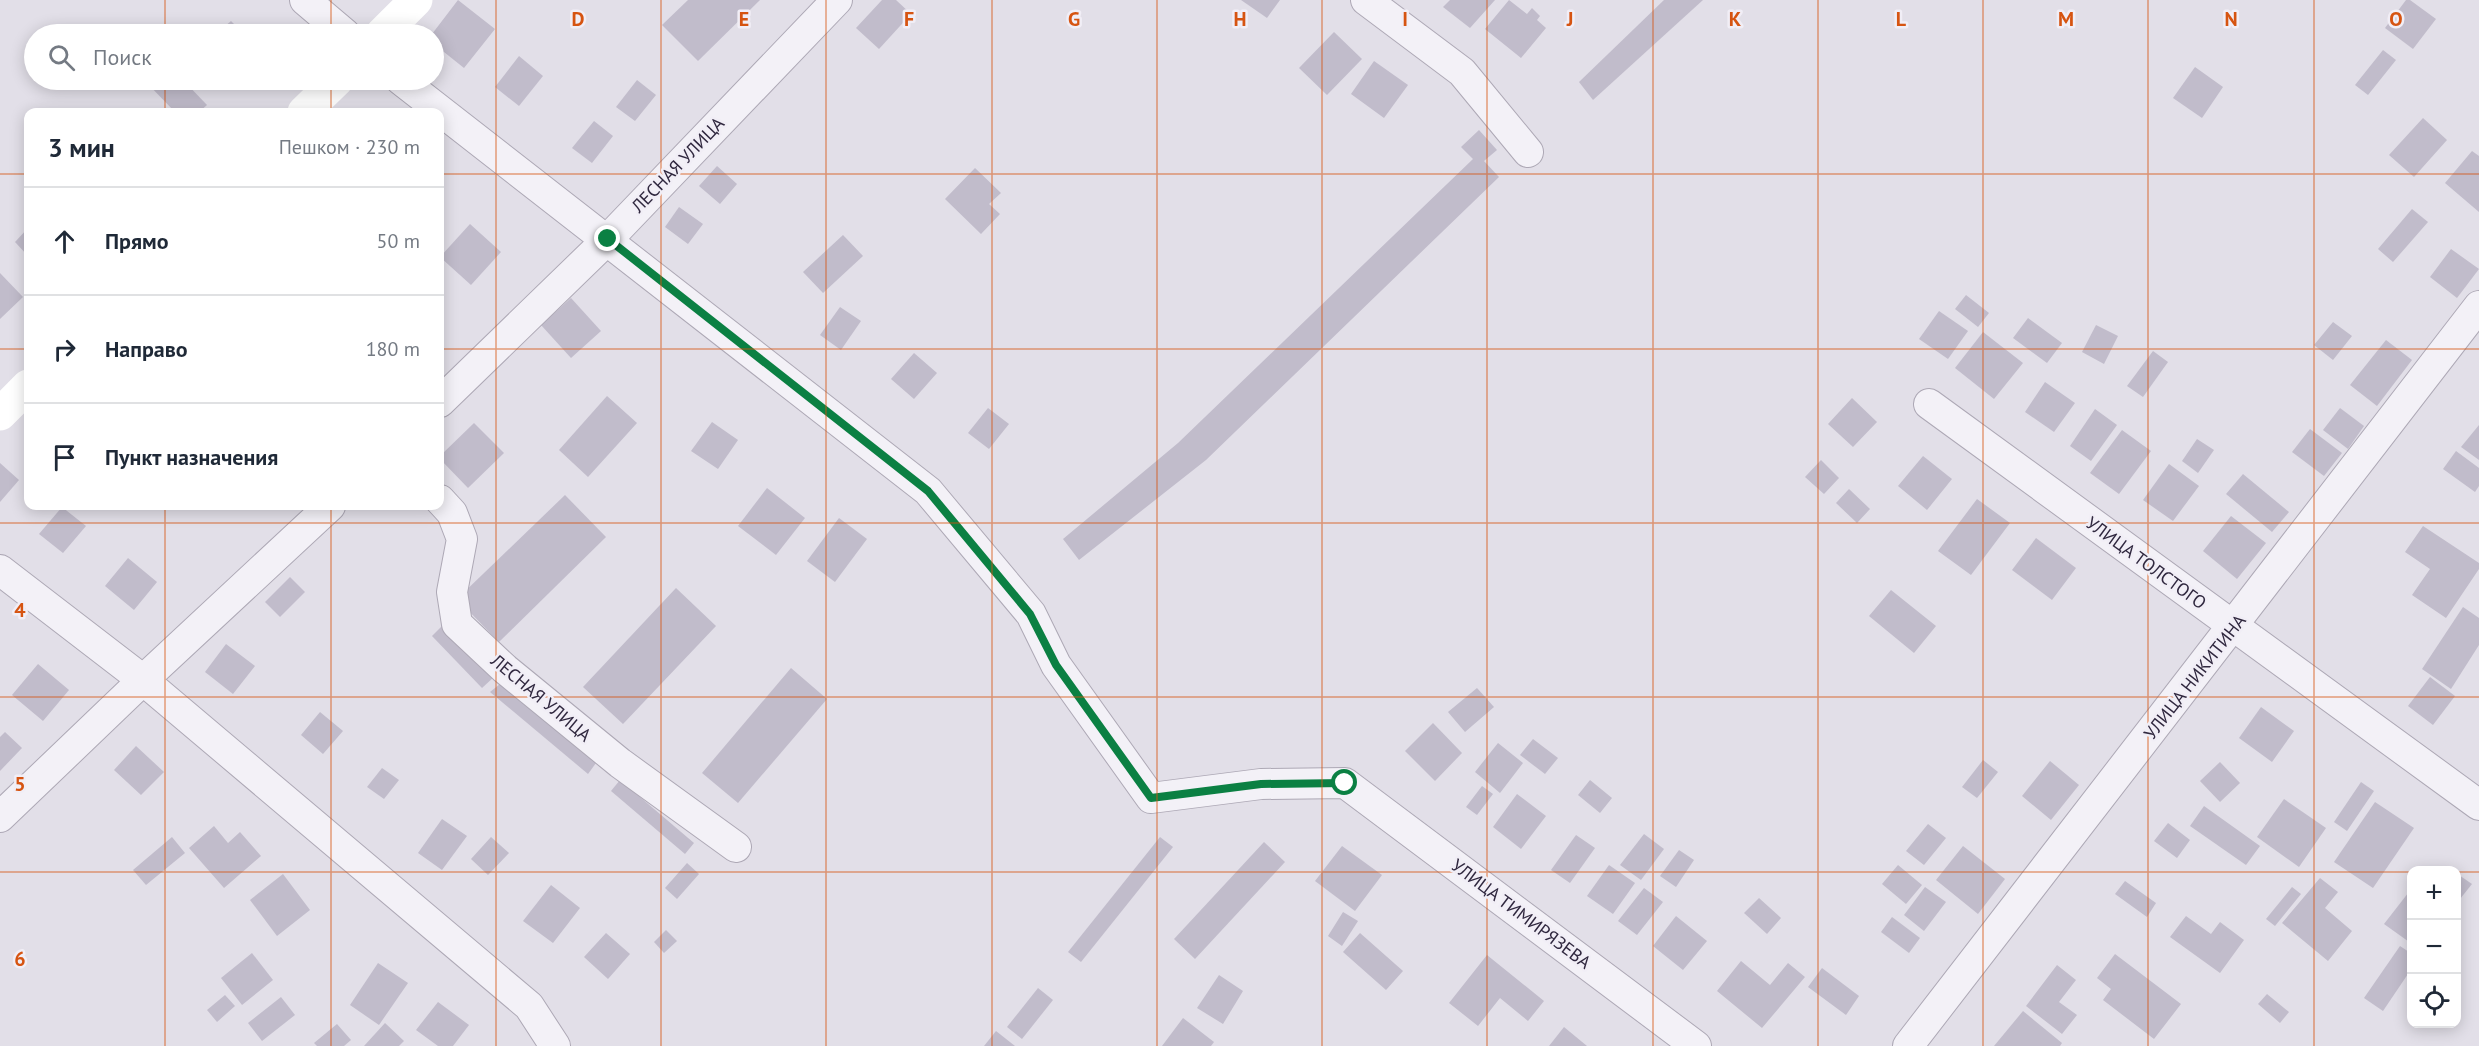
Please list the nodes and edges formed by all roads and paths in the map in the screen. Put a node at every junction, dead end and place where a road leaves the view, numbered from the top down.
1 (305, 0) edge
2 (416, 0) edge
3 (837, 0) edge
4 (1366, 0) edge
5 (333, 24) edge
6 (392, 24) edge
7 (327, 90) edge
8 (414, 90) edge
9 (308, 108) edge
10 (437, 108) edge
11 (444, 113) edge
12 (1528, 152) dead end
13 (608, 239) junction
14 (2479, 306) edge
15 (24, 390) edge
16 (444, 398) edge
17 (1929, 404) dead end
18 (0, 414) edge
19 (444, 504) edge
20 (326, 510) edge
21 (0, 570) edge
22 (2233, 627) junction
23 (143, 680) junction
24 (2479, 805) edge
25 (0, 817) edge
26 (736, 846) dead end
27 (555, 1046) edge
28 (1696, 1046) edge
29 (1908, 1046) edge

1 - 5 street
2 - 6 street
3 - 13 street, ЛЕСНАЯ УЛИЦА
4 - 12 street
7 - 9 street
8 - 10 street
11 - 13 street
13 - 16 street, ЛЕСНАЯ УЛИЦА
13 - 28 street, УЛИЦА ТИМИРЯЗЕВА
14 - 22 street, УЛИЦА НИКИТИНА
15 - 18 street
17 - 22 street, УЛИЦА ТОЛСТОГО
19 - 26 street, ЛЕСНАЯ УЛИЦА
20 - 23 street
21 - 23 street
22 - 24 street, УЛИЦА ТОЛСТОГО
22 - 29 street, УЛИЦА НИКИТИНА
23 - 25 street
23 - 27 street

